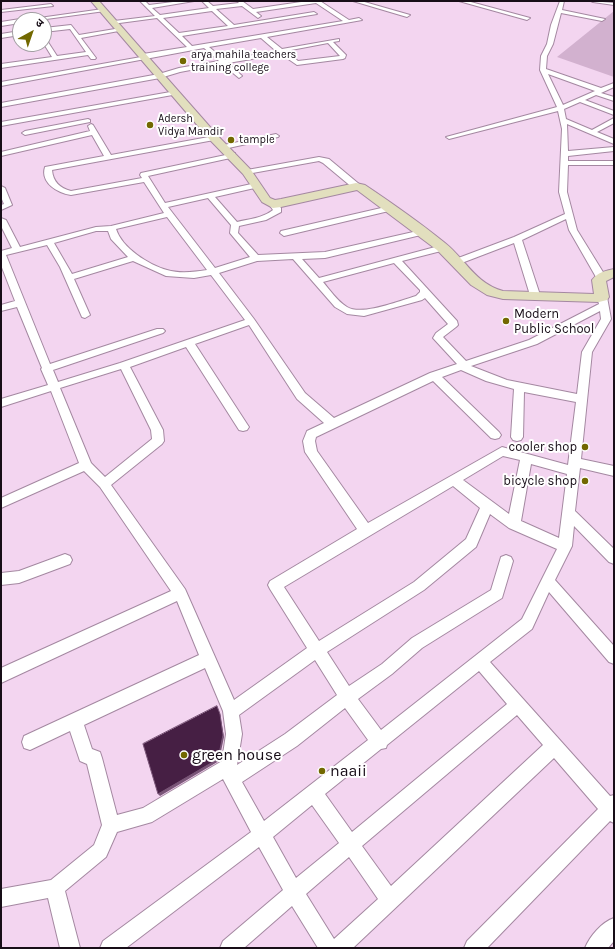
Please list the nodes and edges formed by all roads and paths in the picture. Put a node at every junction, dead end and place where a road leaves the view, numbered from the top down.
1 (95, 1) edge
2 (142, 1) edge
3 (192, 1) edge
4 (204, 1) edge
5 (355, 1) edge
6 (461, 1) edge
7 (562, 1) edge
8 (596, 1) edge
9 (241, 2) edge
10 (50, 3) edge
11 (299, 4) junction
12 (614, 4) edge
13 (147, 7) junction
14 (213, 8) junction
15 (103, 10) junction
16 (1, 11) edge
17 (252, 11) junction
18 (560, 11) junction
19 (314, 14) junction
20 (407, 15) dead end
21 (58, 16) junction
22 (52, 17) edge
23 (159, 17) junction
24 (319, 18) dead end
25 (527, 18) dead end
26 (602, 19) dead end
27 (359, 20) dead end
28 (266, 21) junction
29 (325, 21) dead end
30 (12, 22) edge
31 (348, 22) junction
32 (1, 24) edge
33 (330, 25) junction
34 (117, 27) junction
35 (233, 27) junction
36 (52, 29) edge
37 (12, 34) edge
38 (178, 35) junction
39 (1, 36) edge
40 (262, 36) junction
41 (77, 37) junction
42 (340, 40) dead end
43 (330, 42) junction
44 (205, 46) junction
45 (191, 48) junction
46 (280, 51) junction
47 (52, 52) edge
48 (89, 53) junction
49 (144, 57) junction
50 (56, 58) junction
51 (224, 62) junction
52 (1, 66) edge
53 (99, 67) junction
54 (543, 70) junction
55 (160, 76) junction
56 (239, 76) dead end
57 (1, 84) edge
58 (614, 85) edge
59 (599, 92) junction
60 (176, 93) junction
61 (614, 99) edge
62 (580, 100) junction
63 (1, 105) edge
64 (40, 108) junction
65 (561, 108) junction
66 (80, 110) junction
67 (614, 113) edge
68 (563, 120) junction
69 (614, 120) edge
70 (88, 121) junction
71 (1, 124) edge
72 (95, 132) junction
73 (593, 132) junction
74 (25, 133) dead end
75 (276, 136) dead end
76 (449, 137) dead end
77 (214, 138) junction
78 (614, 142) edge
79 (614, 149) edge
80 (228, 151) junction
81 (1, 154) edge
82 (564, 154) junction
83 (109, 158) junction
84 (563, 163) junction
85 (614, 163) edge
86 (247, 172) junction
87 (147, 179) junction
88 (256, 185) junction
89 (356, 186) junction
90 (1, 188) edge
91 (210, 196) junction
92 (273, 204) junction
93 (163, 206) junction
94 (1, 208) edge
95 (390, 208) junction
96 (169, 214) junction
97 (569, 215) junction
98 (2, 220) dead end
99 (235, 225) junction
100 (111, 228) junction
101 (422, 232) junction
102 (284, 233) dead end
103 (517, 239) junction
104 (49, 241) junction
105 (442, 248) junction
106 (17, 250) junction
107 (1, 254) edge
108 (296, 257) junction
109 (134, 258) junction
110 (256, 258) junction
111 (396, 260) junction
112 (456, 262) junction
113 (213, 272) junction
114 (614, 273) edge
115 (601, 277) junction
116 (69, 278) junction
117 (317, 281) junction
118 (425, 293) junction
119 (535, 295) junction
120 (603, 301) junction
121 (20, 303) junction
122 (1, 308) edge
123 (84, 315) dead end
124 (251, 321) junction
125 (160, 331) dead end
126 (189, 344) junction
127 (124, 365) junction
128 (462, 366) junction
129 (46, 369) junction
130 (434, 376) junction
131 (519, 387) junction
132 (54, 388) junction
133 (582, 399) junction
134 (1, 403) edge
135 (333, 424) junction
136 (243, 427) dead end
137 (495, 435) dead end
138 (517, 437) dead end
139 (526, 458) junction
140 (86, 464) junction
141 (574, 466) junction
142 (614, 471) edge
143 (454, 479) junction
144 (104, 484) junction
145 (1, 503) edge
146 (487, 506) junction
147 (569, 513) junction
148 (514, 524) junction
149 (364, 530) junction
150 (565, 546) junction
151 (614, 558) edge
152 (65, 560) dead end
153 (506, 561) dead end
154 (1, 579) edge
155 (548, 581) junction
156 (180, 593) junction
157 (317, 650) junction
158 (614, 657) edge
159 (209, 658) junction
160 (480, 662) junction
161 (1, 676) edge
162 (347, 697) junction
163 (518, 704) junction
164 (231, 712) junction
165 (75, 721) junction
166 (30, 742) dead end
167 (380, 742) junction
168 (554, 746) junction
169 (230, 773) junction
170 (314, 793) junction
171 (613, 809) edge
172 (111, 824) junction
173 (262, 834) junction
174 (351, 844) junction
175 (56, 888) junction
176 (294, 892) junction
177 (1, 898) edge
178 (390, 900) junction
179 (614, 927) edge
180 (70, 948) edge
181 (110, 948) edge
182 (230, 948) edge
183 (328, 948) edge
184 (339, 948) edge
185 (474, 948) edge
186 (595, 948) edge

1 - 15 street
2 - 13 street
3 - 13 street
4 - 14 street
5 - 20 street
6 - 25 street
7 - 18 street
8 - 12 street
9 - 14 street
9 - 17 street
10 - 16 street
10 - 21 street
11 - 17 street
11 - 19 street
11 - 31 street
13 - 23 street
14 - 23 street
14 - 35 street
15 - 21 street
15 - 34 street
17 - 28 street
18 - 26 street
18 - 54 street
19 - 24 street
19 - 28 street
21 - 22 street
23 - 34 street
23 - 38 street
27 - 31 street
28 - 35 street
29 - 33 street
30 - 32 street
31 - 33 street
33 - 40 street
34 - 41 street
34 - 49 street
35 - 38 street
36 - 41 street
37 - 39 street
38 - 45 street
40 - 44 street
40 - 46 street
41 - 48 street
42 - 43 street
43 - 46 street
43 - 46 street
44 - 45 street
44 - 51 street
45 - 49 street
46 - 51 street
47 - 50 street
48 - 50 street
48 - 53 street
49 - 53 street
49 - 55 street
50 - 52 street
51 - 55 street
51 - 56 street
53 - 57 street
54 - 59 street
54 - 65 street
55 - 60 street
55 - 64 street
58 - 59 street
59 - 61 street
59 - 62 street
60 - 66 street
60 - 77 street
62 - 65 street
62 - 67 street
63 - 64 street
64 - 66 street
64 - 71 street
65 - 68 street
65 - 76 street
66 - 70 street
68 - 73 street
68 - 82 street
69 - 73 street
70 - 72 street
70 - 74 street
72 - 81 street
72 - 83 street
73 - 78 street
75 - 80 street
77 - 80 street
77 - 83 street
79 - 82 street
80 - 86 street
80 - 87 street
82 - 84 street
83 - 87 street
84 - 85 street
84 - 97 street
86 - 88 street
86 - 89 street
87 - 93 street
88 - 91 street
88 - 92 street
89 - 92 street
89 - 95 street
90 - 94 street
91 - 93 street
91 - 99 street
92 - 99 street
93 - 96 street
95 - 101 street
95 - 102 street
96 - 100 street
96 - 113 street
97 - 103 street
97 - 115 street
98 - 106 street
99 - 110 street
100 - 104 street
100 - 109 street
101 - 105 street
101 - 108 street
103 - 112 street
103 - 119 street
104 - 106 street
104 - 116 street
105 - 111 street
105 - 112 street
106 - 107 street
107 - 121 street
108 - 110 street
108 - 117 street
109 - 113 street
109 - 116 street
110 - 113 street
111 - 117 street
111 - 118 street
112 - 119 street
113 - 124 street
114 - 115 street
115 - 120 street
116 - 123 street
117 - 118 street
118 - 128 street
119 - 120 street
120 - 128 street
120 - 133 street
121 - 122 street
121 - 129 street
124 - 126 street
124 - 135 street
125 - 129 street
126 - 127 street
126 - 136 street
127 - 132 street
127 - 144 street
128 - 130 street
128 - 131 street
129 - 132 street
130 - 135 street
130 - 137 street
131 - 133 street
131 - 138 street
132 - 134 street
132 - 140 street
133 - 141 street
135 - 149 street
139 - 141 street
139 - 143 street
139 - 148 street
140 - 144 street
140 - 145 street
141 - 142 street
141 - 147 street
143 - 146 street
143 - 149 street
144 - 156 street
146 - 148 street
146 - 157 street
147 - 150 street
147 - 151 street
148 - 150 street
149 - 157 street
150 - 155 street
152 - 154 street
153 - 162 street
155 - 158 street
155 - 160 street
156 - 159 street
156 - 161 street
157 - 162 street
157 - 164 street
159 - 164 street
159 - 165 street
160 - 163 street
160 - 167 street
162 - 167 street
162 - 169 street
163 - 168 street
163 - 174 street
164 - 169 street
165 - 166 street
165 - 172 street
167 - 170 street
168 - 171 street
168 - 178 street
169 - 172 street
169 - 173 street
170 - 173 street
170 - 174 street
171 - 185 street
172 - 175 street
173 - 176 street
173 - 181 street
174 - 176 street
174 - 178 street
175 - 177 street
175 - 180 street
176 - 182 street
176 - 183 street
178 - 184 street
179 - 186 street

